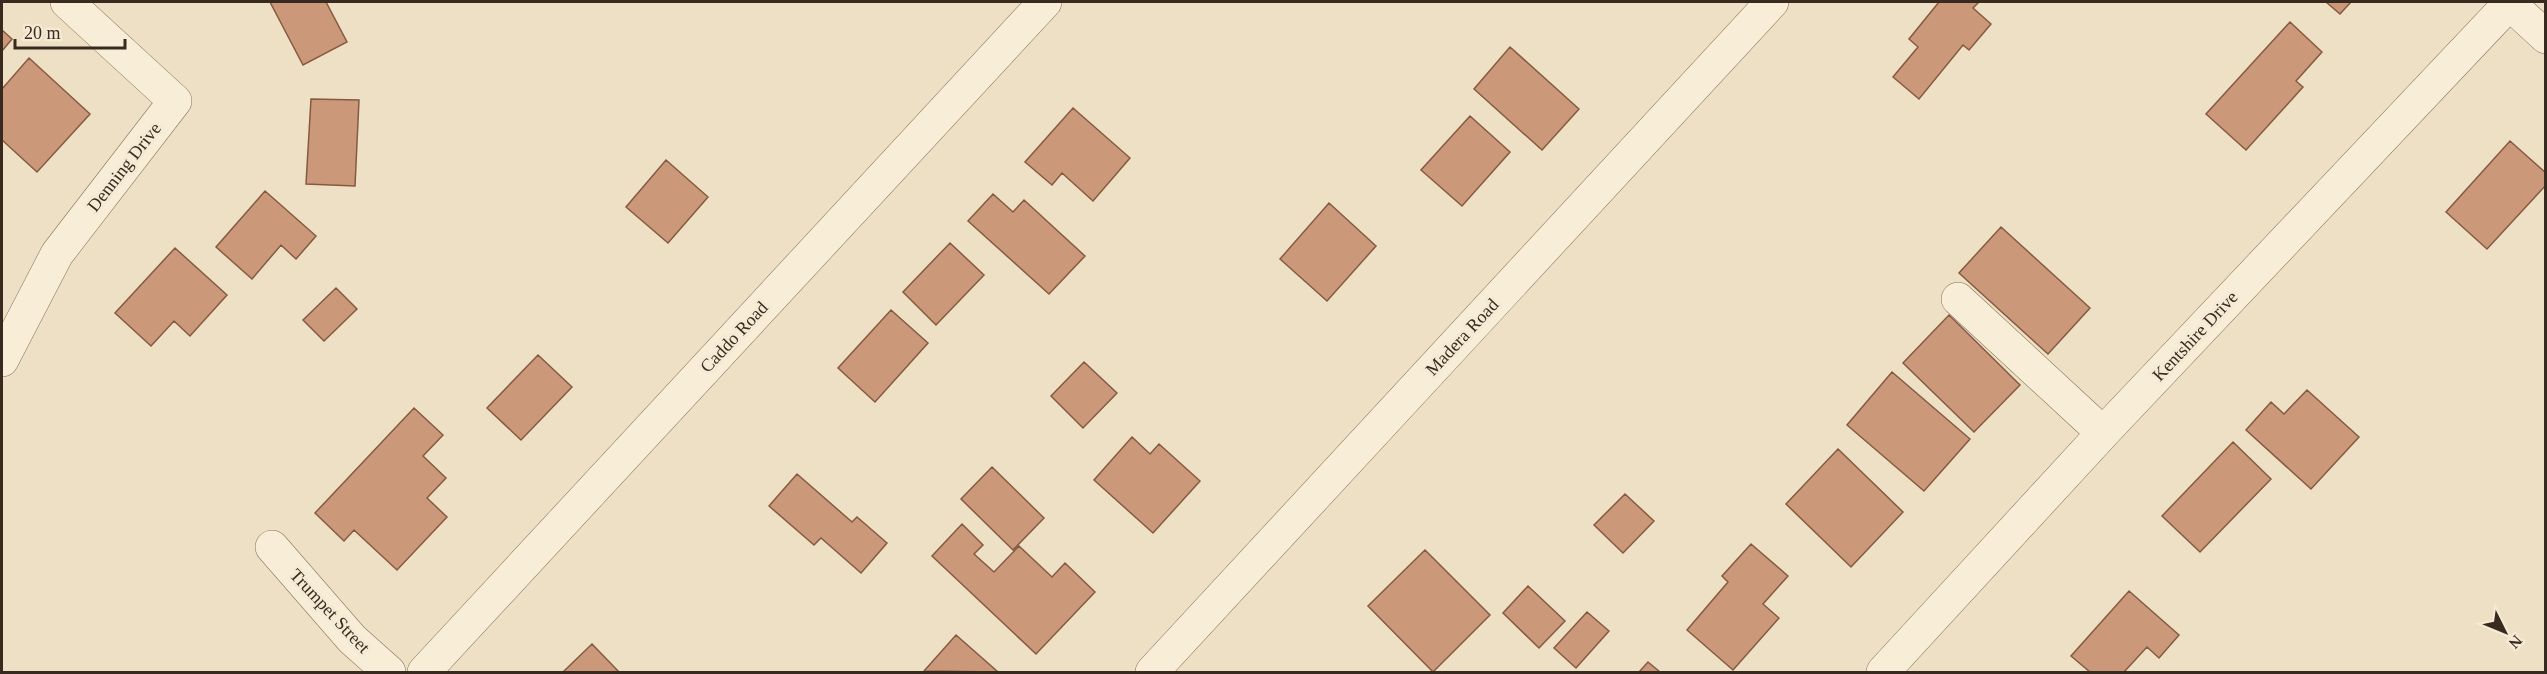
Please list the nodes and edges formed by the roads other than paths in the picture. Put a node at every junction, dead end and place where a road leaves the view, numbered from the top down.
1 (67, 2) edge
2 (1045, 2) edge
3 (1772, 2) edge
4 (2509, 2) edge
5 (2546, 37) edge
6 (1958, 299) dead end
7 (2, 360) edge
8 (2103, 433) junction
9 (272, 547) dead end
10 (390, 672) edge
11 (424, 672) edge
12 (1152, 672) edge
13 (1883, 672) edge

1 - 7 street, Denning Drive
2 - 11 street, Caddo Road
3 - 12 street, Madera Road
4 - 5 street
4 - 8 street, Kentshire Drive
6 - 8 street
8 - 13 street, Kentshire Drive
9 - 10 street, Trumpet Street

